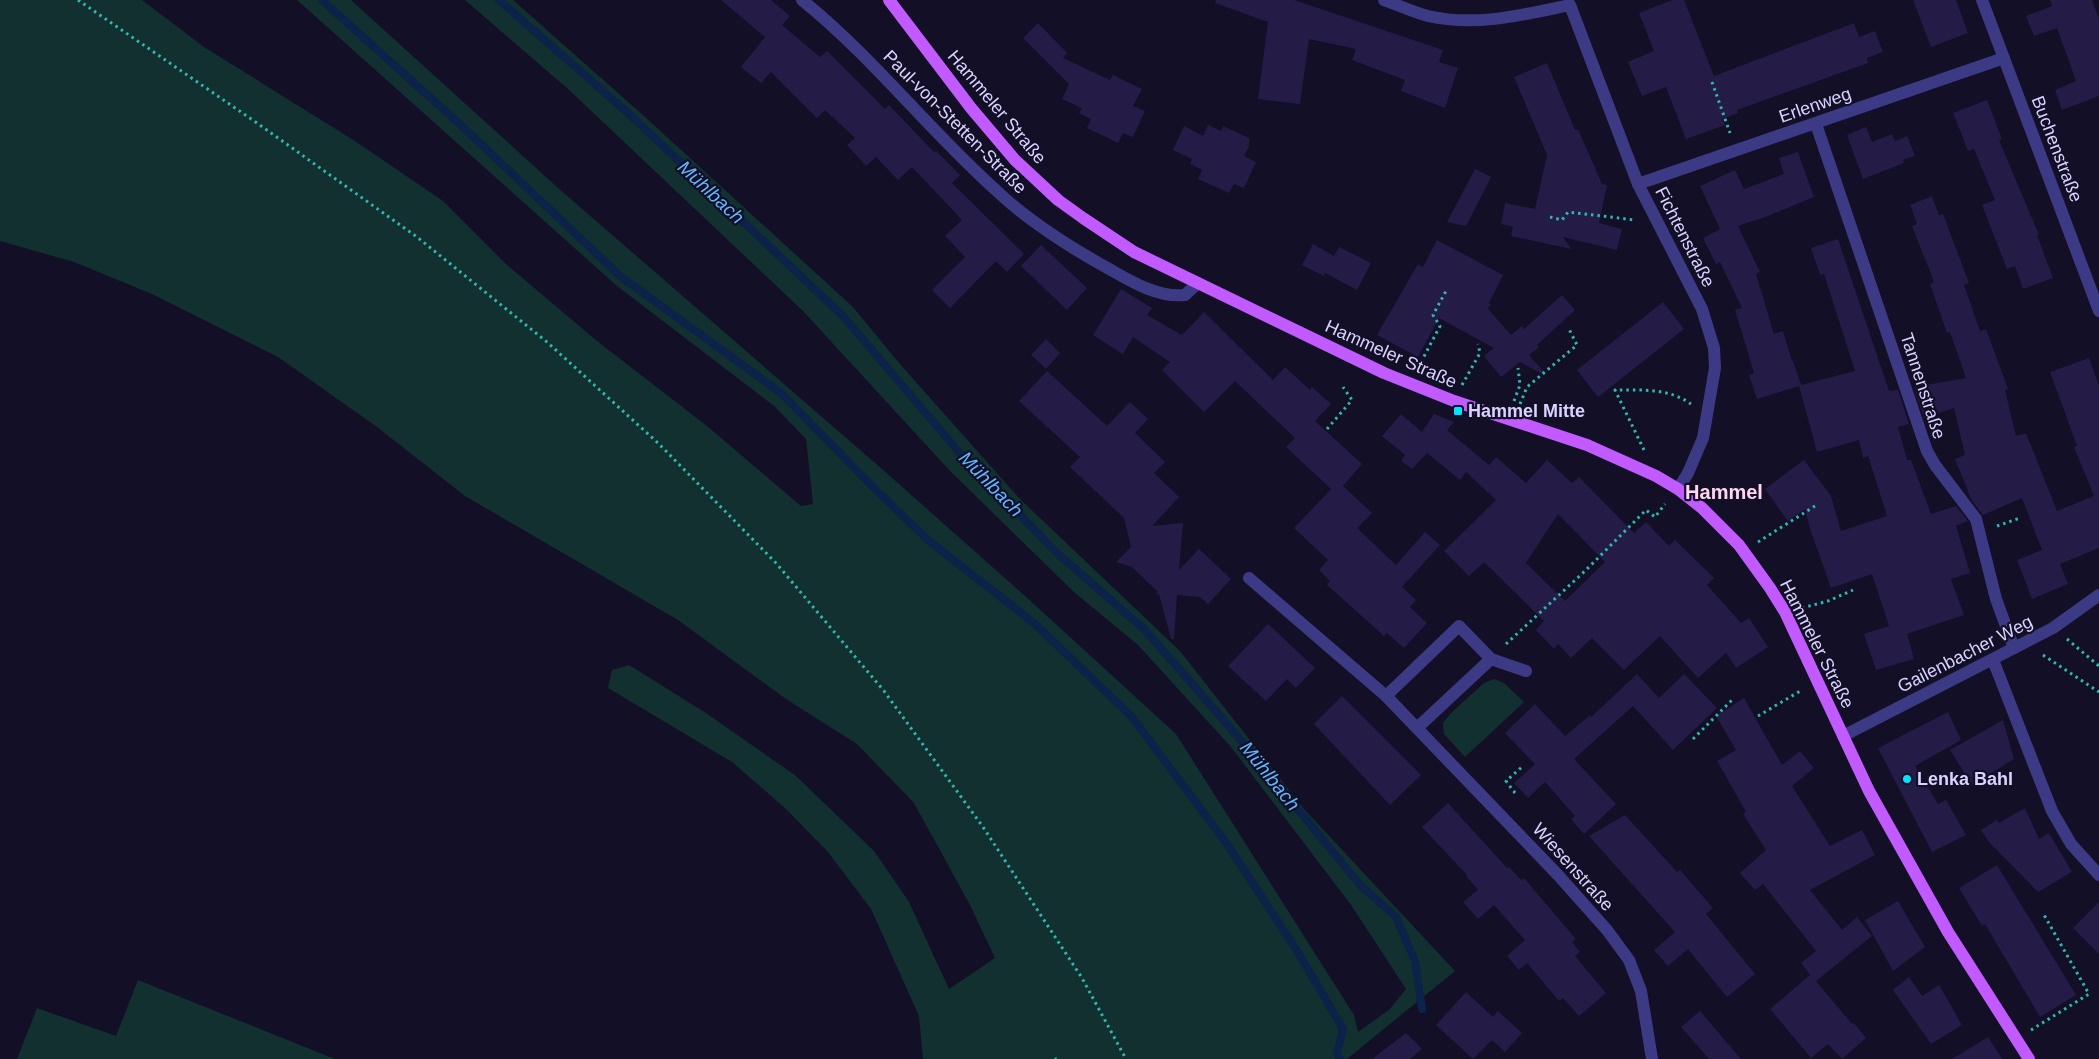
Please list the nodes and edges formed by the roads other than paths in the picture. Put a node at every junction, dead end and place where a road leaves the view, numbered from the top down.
1 (802, 0) edge
2 (889, 0) edge
3 (1384, 0) edge
4 (1982, 0) edge
5 (2004, 58) junction
6 (1816, 124) junction
7 (1638, 184) junction
8 (1198, 283) junction
9 (2099, 311) edge
10 (1678, 489) junction
11 (1249, 578) dead end
12 (2099, 595) edge
13 (2019, 645) junction
14 (1491, 658) junction
15 (1993, 660) junction
16 (1526, 671) dead end
17 (1386, 696) junction
18 (1417, 728) junction
19 (1842, 736) junction
20 (2099, 875) edge
21 (1652, 1059) edge
22 (2028, 1059) edge

1 - 8 street, Paul-von-Stetten-Straße
2 - 8 main road, Hammeler Straße
3 - 7 street, Fichtenstraße
4 - 5 street, Buchenstraße
5 - 6 street, Erlenweg
5 - 9 street, Buchenstraße
6 - 7 street, Erlenweg
6 - 13 street, Tannenstraße
7 - 10 street, Fichtenstraße
8 - 10 main road, Hammeler Straße
10 - 19 main road, Hammeler Straße
11 - 17 street, Wiesenstraße
12 - 13 street, Gailenbacher Weg
13 - 15 street, Gailenbacher Weg
14 - 16 street
14 - 17 street
14 - 18 street
15 - 19 street, Gailenbacher Weg
15 - 20 street
17 - 18 street, Wiesenstraße
18 - 21 street, Wiesenstraße
19 - 22 main road, Hammeler Straße

